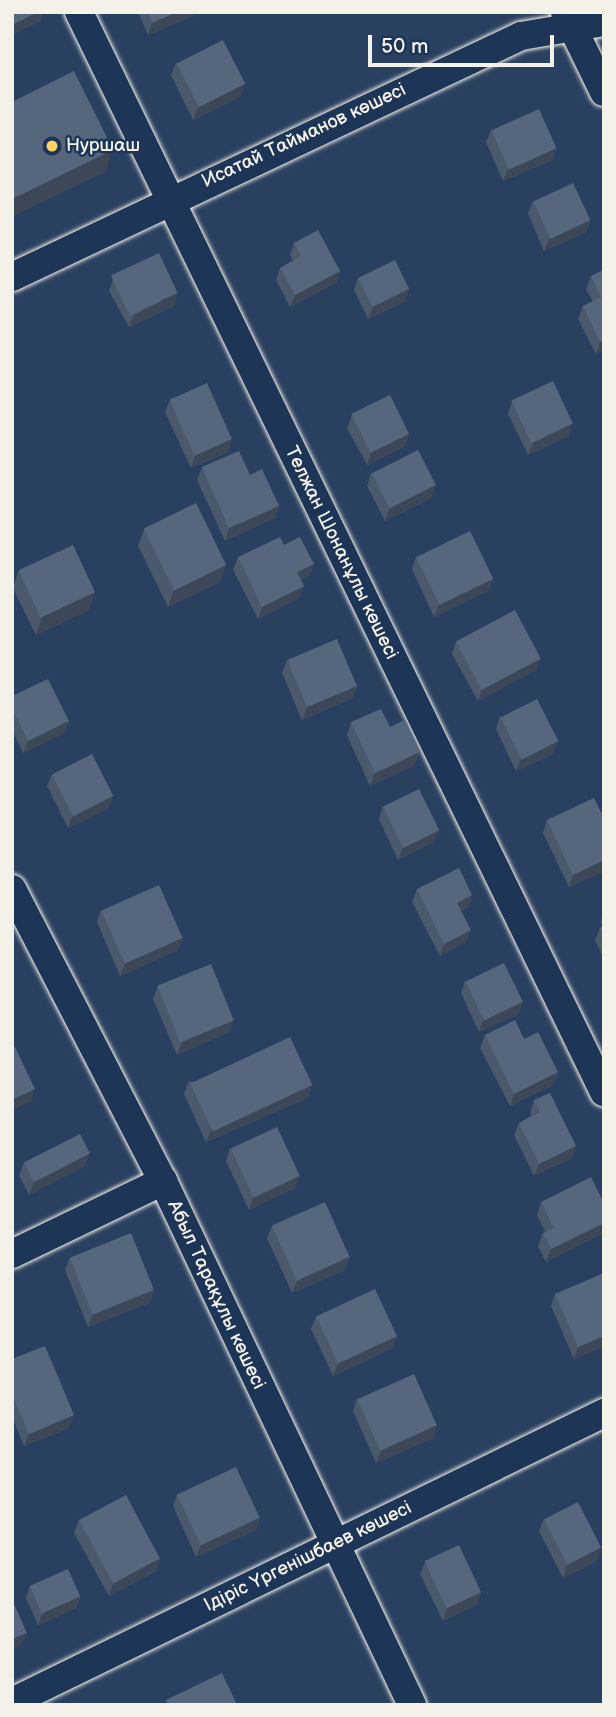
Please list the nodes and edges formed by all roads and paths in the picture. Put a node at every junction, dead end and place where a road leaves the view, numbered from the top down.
1 (79, 12) edge
2 (568, 19) edge
3 (604, 22) edge
4 (604, 92) edge
5 (168, 199) junction
6 (12, 277) edge
7 (12, 888) edge
8 (604, 1092) edge
9 (163, 1181) junction
10 (12, 1254) edge
11 (604, 1413) edge
12 (333, 1544) junction
13 (12, 1702) edge
14 (412, 1705) edge

1 - 5 street, Телжан Шонанұлы көшесі
2 - 3 street, Исатай Тайманов көшесі
2 - 4 street
2 - 5 street, Исатай Тайманов көшесі
5 - 6 street, Исатай Тайманов көшесі
5 - 8 street, Телжан Шонанұлы көшесі
7 - 9 street, Абыл Тарақұлы көшесі
9 - 10 street
9 - 12 street, Абыл Тарақұлы көшесі
11 - 12 street, Ідіріс Үргенішбаев көшесі
12 - 13 street, Ідіріс Үргенішбаев көшесі
12 - 14 street, Абыл Тарақұлы көшесі

